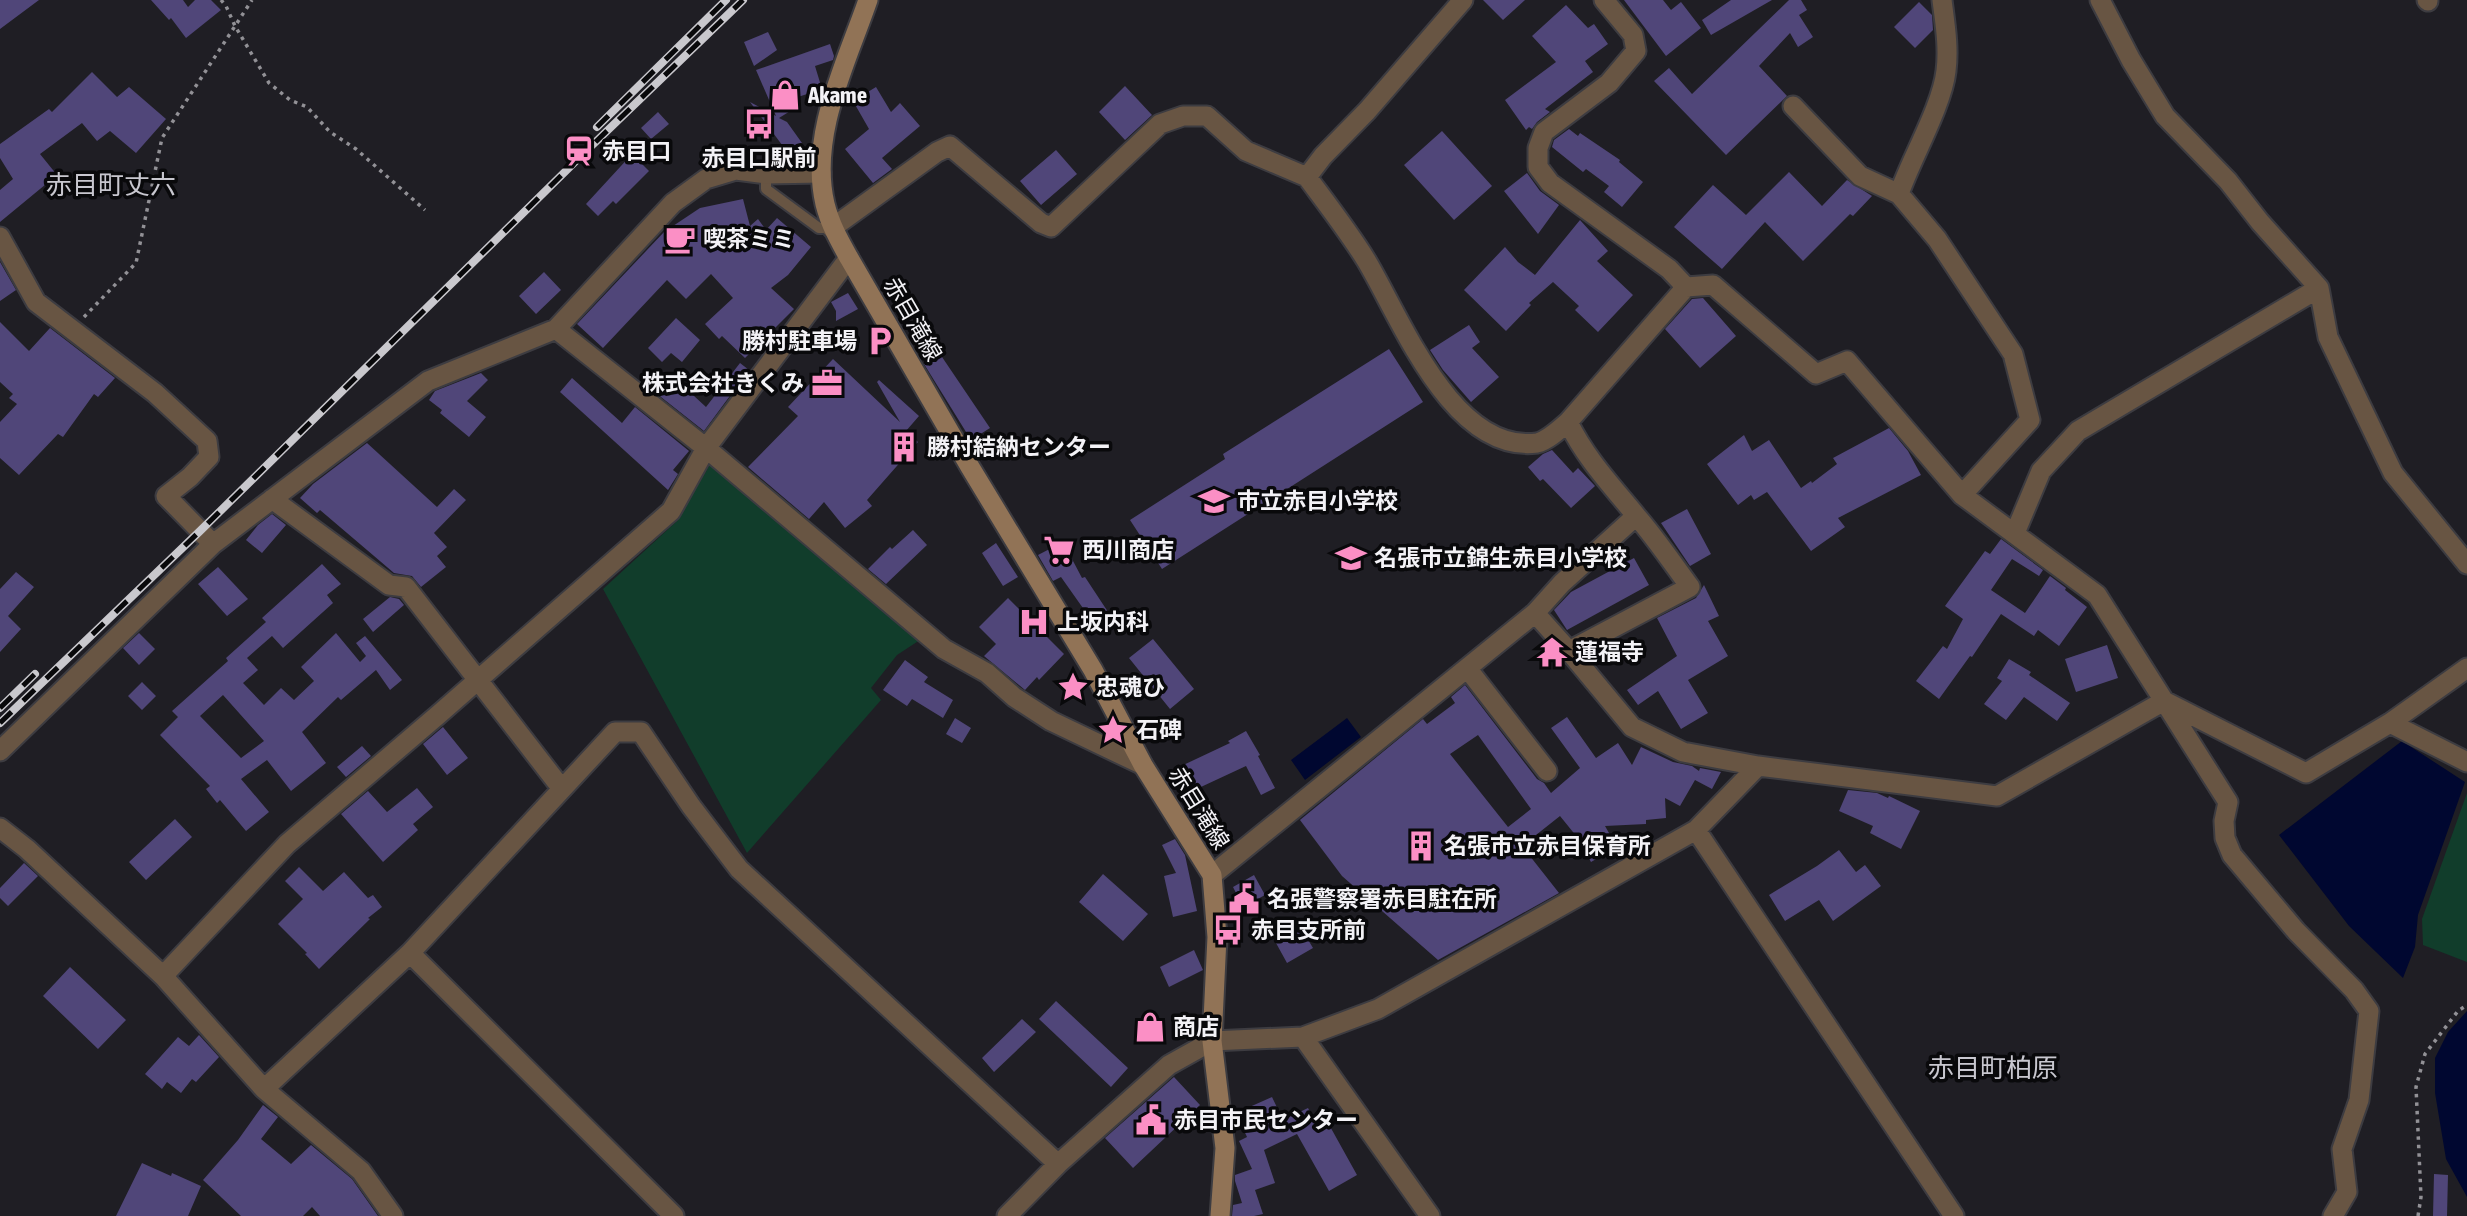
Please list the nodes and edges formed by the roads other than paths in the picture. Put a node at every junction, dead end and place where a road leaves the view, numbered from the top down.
1 (868, 0) edge
2 (1463, 0) edge
3 (1604, 0) edge
4 (1942, 0) edge
5 (2100, 0) edge
6 (1793, 106) dead end
7 (821, 173) junction
8 (766, 174) junction
9 (1307, 177) junction
10 (1899, 194) junction
11 (832, 228) junction
12 (0, 237) edge
13 (849, 258) junction
14 (1686, 287) junction
15 (2319, 288) junction
16 (556, 329) junction
17 (1568, 422) junction
18 (706, 448) junction
19 (1962, 495) junction
20 (272, 499) junction
21 (1636, 516) junction
22 (2015, 533) junction
23 (213, 544) junction
24 (2467, 564) edge
25 (1535, 613) junction
26 (1569, 651) junction
27 (2467, 667) edge
28 (1467, 668) junction
29 (477, 681) junction
30 (2164, 701) junction
31 (2390, 723) junction
32 (0, 751) edge
33 (2467, 762) edge
34 (1143, 765) junction
35 (1758, 766) junction
36 (1547, 771) dead end
37 (562, 789) junction
38 (0, 828) edge
39 (1696, 830) junction
40 (1212, 875) junction
41 (410, 953) junction
42 (163, 976) junction
43 (1303, 1037) junction
44 (1212, 1041) junction
45 (264, 1089) junction
46 (1058, 1164) junction
47 (393, 1216) edge
48 (674, 1216) edge
49 (1007, 1216) edge
50 (1220, 1216) edge
51 (1430, 1216) edge
52 (1954, 1216) edge
53 (2333, 1216) edge

1 - 7 main road, 赤目滝線
2 - 9 street
3 - 14 street
4 - 10 street
5 - 15 street
6 - 10 street
7 - 8 street
7 - 11 main road, 赤目滝線
8 - 11 lane
8 - 16 street
9 - 11 street
9 - 17 street
10 - 19 street
11 - 13 main road, 赤目滝線
12 - 23 street
13 - 18 street
13 - 34 main road, 赤目滝線
14 - 17 street
14 - 19 street
15 - 22 street
15 - 24 street
16 - 18 street
16 - 20 street
17 - 21 street
18 - 29 street
18 - 34 street
19 - 22 street
20 - 23 street
20 - 29 street
21 - 25 street
21 - 26 street
22 - 30 street
23 - 32 street
25 - 26 street
25 - 28 street
26 - 35 street
27 - 31 street
28 - 36 street
28 - 40 street
29 - 37 street
29 - 42 street
30 - 31 street
30 - 35 street
30 - 53 street
31 - 33 street
34 - 40 main road, 赤目滝線
35 - 39 street
37 - 41 street
37 - 46 street
38 - 42 street
39 - 43 street
39 - 52 street
40 - 44 main road, 赤目滝線
41 - 45 street
41 - 48 street
42 - 45 street
43 - 44 street
43 - 51 street
44 - 46 street
44 - 50 main road, 赤目滝線
45 - 47 street
46 - 49 street

